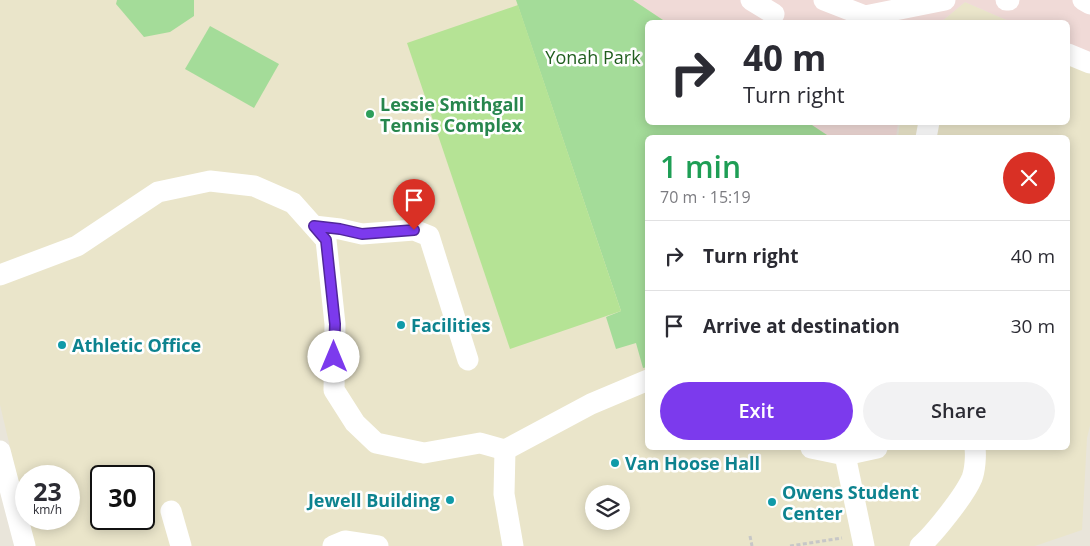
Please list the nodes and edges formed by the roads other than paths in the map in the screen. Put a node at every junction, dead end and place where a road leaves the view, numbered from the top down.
1 (751, 0) edge
2 (824, 0) edge
3 (941, 0) edge
4 (1083, 0) edge
5 (1090, 4) edge
6 (774, 14) dead end
7 (1070, 55) edge
8 (1090, 63) edge
9 (314, 226) junction
10 (0, 275) edge
11 (468, 360) dead end
12 (645, 381) edge
13 (0, 450) edge
14 (505, 450) junction
15 (821, 450) edge
16 (868, 450) edge
17 (975, 450) edge
18 (845, 455) junction
19 (171, 511) dead end
20 (856, 542) edge
21 (25, 546) edge
22 (181, 546) edge
23 (332, 546) edge
24 (378, 546) edge
25 (512, 546) edge
26 (920, 546) edge

1 - 6 street
2 - 3 street
4 - 5 street
7 - 8 street
9 - 10 street
9 - 11 street
9 - 14 street
12 - 14 street
13 - 21 street
14 - 25 street
15 - 18 street
16 - 18 street
17 - 26 street
18 - 20 street
19 - 22 street
23 - 24 street

